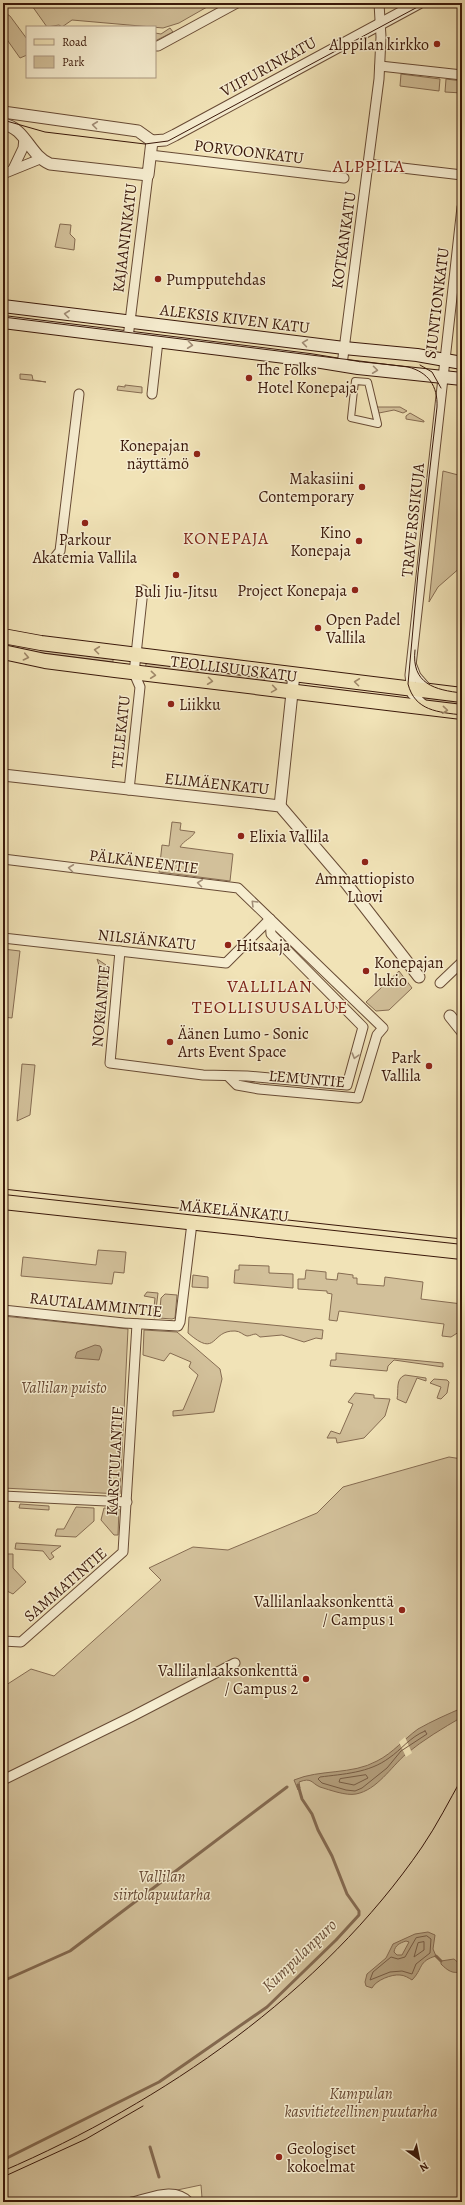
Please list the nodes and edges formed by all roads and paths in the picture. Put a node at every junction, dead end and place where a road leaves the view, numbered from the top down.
1 (237, 3) edge
2 (379, 3) edge
3 (419, 3) edge
4 (381, 24) junction
5 (156, 46) edge
6 (380, 66) junction
7 (462, 75) edge
8 (3, 112) edge
9 (27, 116) junction
10 (3, 124) edge
11 (24, 138) junction
12 (152, 142) junction
13 (150, 155) junction
14 (40, 159) junction
15 (368, 164) junction
16 (13, 169) junction
17 (3, 174) edge
18 (148, 175) junction
19 (462, 175) edge
20 (344, 178) dead end
21 (462, 207) edge
22 (3, 306) edge
23 (130, 321) junction
24 (3, 322) edge
25 (128, 338) junction
26 (158, 341) junction
27 (344, 348) junction
28 (444, 360) junction
29 (462, 363) edge
30 (342, 364) junction
31 (442, 378) junction
32 (462, 379) edge
33 (143, 383) dead end
34 (79, 394) dead end
35 (374, 408) joint
36 (56, 556) dead end
37 (143, 590) dead end
38 (3, 636) edge
39 (3, 652) edge
40 (136, 655) junction
41 (412, 666) junction
42 (134, 673) junction
43 (294, 674) junction
44 (410, 689) junction
45 (429, 691) junction
46 (292, 692) junction
47 (462, 695) edge
48 (428, 708) junction
49 (462, 712) edge
50 (3, 775) edge
51 (129, 790) junction
52 (280, 806) junction
53 (3, 859) edge
54 (270, 919) junction
55 (3, 938) edge
56 (120, 951) junction
57 (462, 962) edge
58 (419, 977) dead end
59 (440, 983) dead end
60 (450, 1016) dead end
61 (383, 1028) joint
62 (462, 1031) edge
63 (110, 1063) joint
64 (230, 1077) junction
65 (3, 1202) edge
66 (192, 1223) junction
67 (462, 1252) edge
68 (3, 1310) edge
69 (137, 1324) junction
70 (3, 1496) edge
71 (127, 1502) junction
72 (123, 1552) joint
73 (3, 1642) edge
74 (235, 1663) dead end
75 (3, 1780) edge
76 (132, 2202) edge
77 (189, 2202) edge

1 - 5 street
2 - 4 street, KOTKANKATU
3 - 4 street, VIIPURINKATU
4 - 6 street, KOTKANKATU
4 - 12 street, VIIPURINKATU
6 - 7 street
6 - 15 street, KOTKANKATU
8 - 9 street
9 - 11 street
12 -> 9 street
10 - 11 street
11 - 14 street
11 - 16 street
12 - 13 street, KAJAANINKATU
13 - 18 street, KAJAANINKATU
13 - 20 street, PORVOONKATU
14 - 16 street
14 - 18 street
15 - 19 street
15 - 27 street, KOTKANKATU
16 - 17 street
18 - 23 street, KAJAANINKATU
21 - 28 street, SIUNTIONKATU
23 -> 22 main road, ALEKSIS KIVEN KATU
23 - 25 street, KAJAANINKATU
27 -> 23 main road, ALEKSIS KIVEN KATU
24 - 25 main road, ALEKSIS KIVEN KATU
25 - 26 main road, ALEKSIS KIVEN KATU
26 -> 30 main road, ALEKSIS KIVEN KATU
26 - 33 street
27 - 28 main road, ALEKSIS KIVEN KATU
27 - 30 street, KOTKANKATU
28 - 29 main road, ALEKSIS KIVEN KATU
28 - 31 street, SIUNTIONKATU
30 -> 31 main road, ALEKSIS KIVEN KATU
31 - 32 main road, ALEKSIS KIVEN KATU
31 - 41 street, TRAVERSSIKUJA
34 - 36 street
35 - 35 street
37 - 40 street, TELEKATU
40 -> 38 main road, TEOLLISUUSKATU
39 -> 42 main road, TEOLLISUUSKATU
40 - 42 street, TELEKATU
40 - 43 main road, TEOLLISUUSKATU
41 - 44 street, TRAVERSSIKUJA
41 - 45 street
42 -> 46 main road, TEOLLISUUSKATU
42 - 51 street, TELEKATU
44 -> 43 main road, TEOLLISUUSKATU
43 - 46 street
44 - 45 main road, TEOLLISUUSKATU
44 - 48 street
45 - 47 main road, TEOLLISUUSKATU
46 - 48 main road, TEOLLISUUSKATU
46 - 52 street
48 -> 49 main road, TEOLLISUUSKATU
50 - 51 street, ELIMÄENKATU
51 - 52 street, ELIMÄENKATU
52 - 58 street, ELIMÄENKATU
54 -> 53 street, PÄLKÄNEENTIE
54 - 56 street, NILSIÄNKATU
54 - 61 street, PÄLKÄNEENTIE
54 -> 64 street, LEMUNTIE
55 - 56 street, NILSIÄNKATU
56 - 63 street, NOKIANTIE
57 - 59 street
60 - 62 street
61 - 64 street, LEMUNTIE
63 - 64 street, LEMUNTIE
65 - 66 main road, MÄKELÄNKATU
66 - 67 main road, MÄKELÄNKATU
66 - 69 street, RAUTALAMMINTIE
68 - 69 street, RAUTALAMMINTIE
69 - 71 street, KARSTULANTIE
70 - 71 street
71 - 72 street, KARSTULANTIE
72 - 73 street, SAMMATINTIE
74 - 75 street
76 - 77 street

